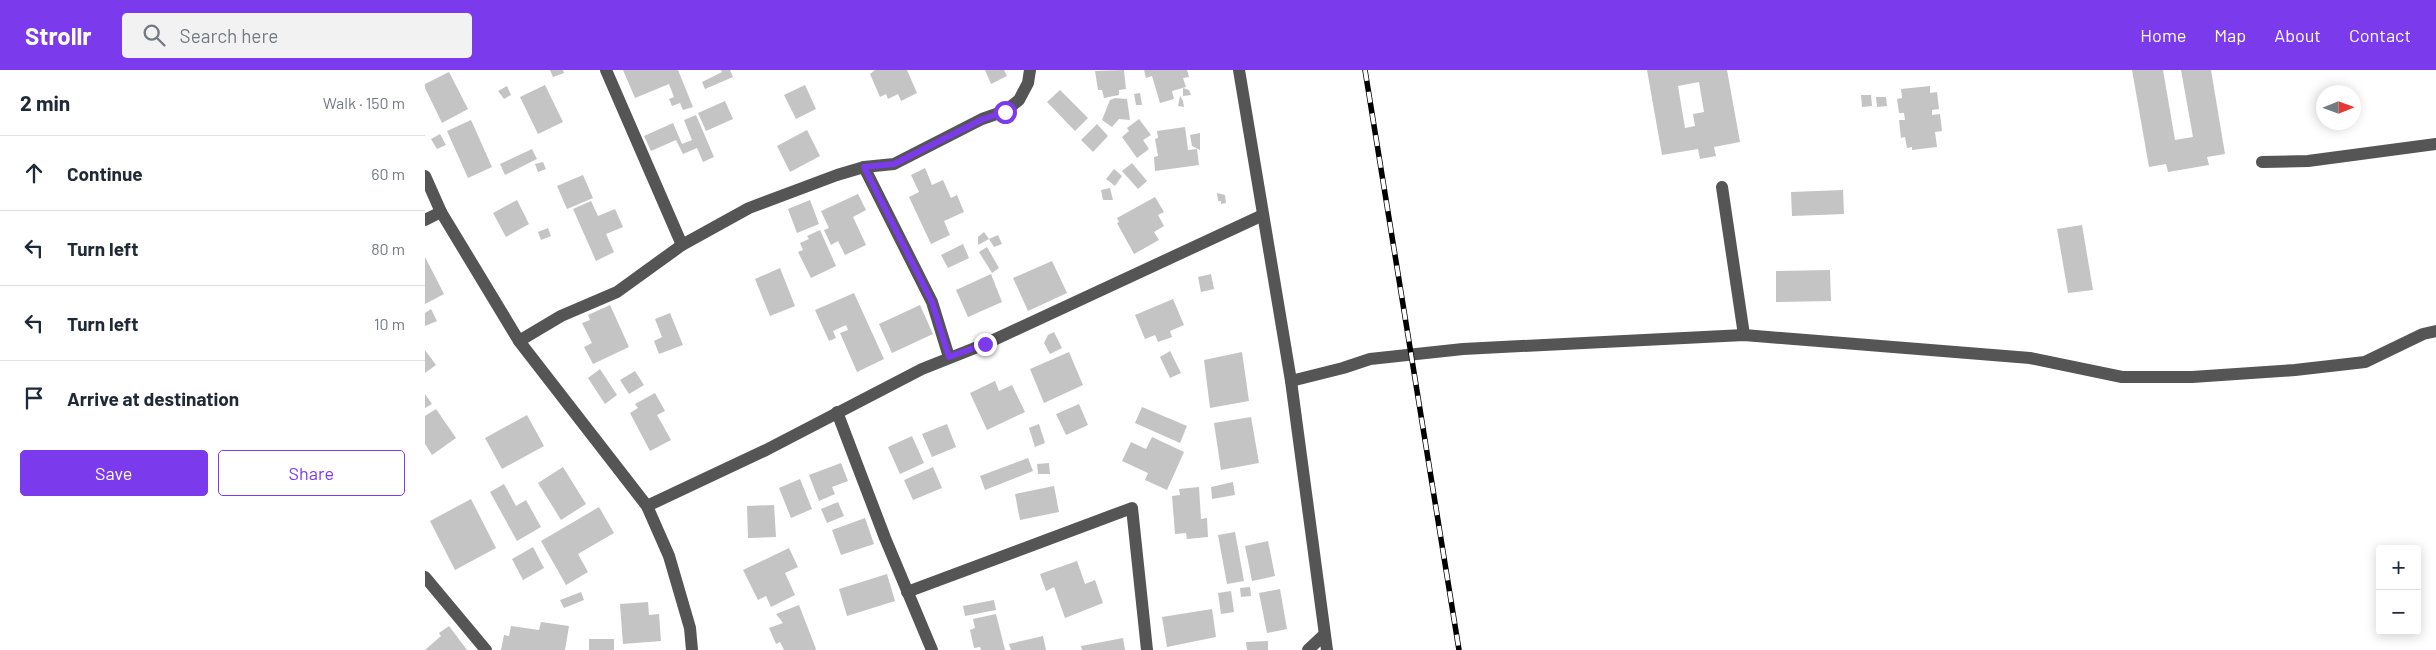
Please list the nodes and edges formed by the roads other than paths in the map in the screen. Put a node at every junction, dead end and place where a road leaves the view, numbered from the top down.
1 (607, 70) edge
2 (1030, 70) edge
3 (1239, 70) edge
4 (2436, 144) edge
5 (2262, 162) dead end
6 (864, 167) junction
7 (425, 176) edge
8 (1722, 187) dead end
9 (441, 212) junction
10 (1263, 214) junction
11 (425, 220) edge
12 (682, 245) junction
13 (2436, 331) edge
14 (1744, 335) junction
15 (519, 342) junction
16 (949, 357) junction
17 (1291, 381) junction
18 (837, 412) junction
19 (647, 506) junction
20 (425, 577) edge
21 (907, 592) junction
22 (1324, 635) junction
23 (485, 650) edge
24 (692, 650) edge
25 (932, 650) edge
26 (1147, 650) edge
27 (1308, 650) edge
28 (1327, 650) edge

1 - 12 street
2 - 6 street
3 - 10 street
4 - 5 street
6 - 12 street
6 - 16 street
7 - 9 street
8 - 14 street
9 - 11 street
9 - 15 street
10 - 16 street
10 - 17 street
12 - 15 street
13 - 14 street
14 - 17 street
15 - 19 street
16 - 18 street
17 - 22 street
18 - 19 street
18 - 21 street
19 - 24 street
20 - 23 street
21 - 25 street
21 - 26 street
22 - 27 street
22 - 28 street

